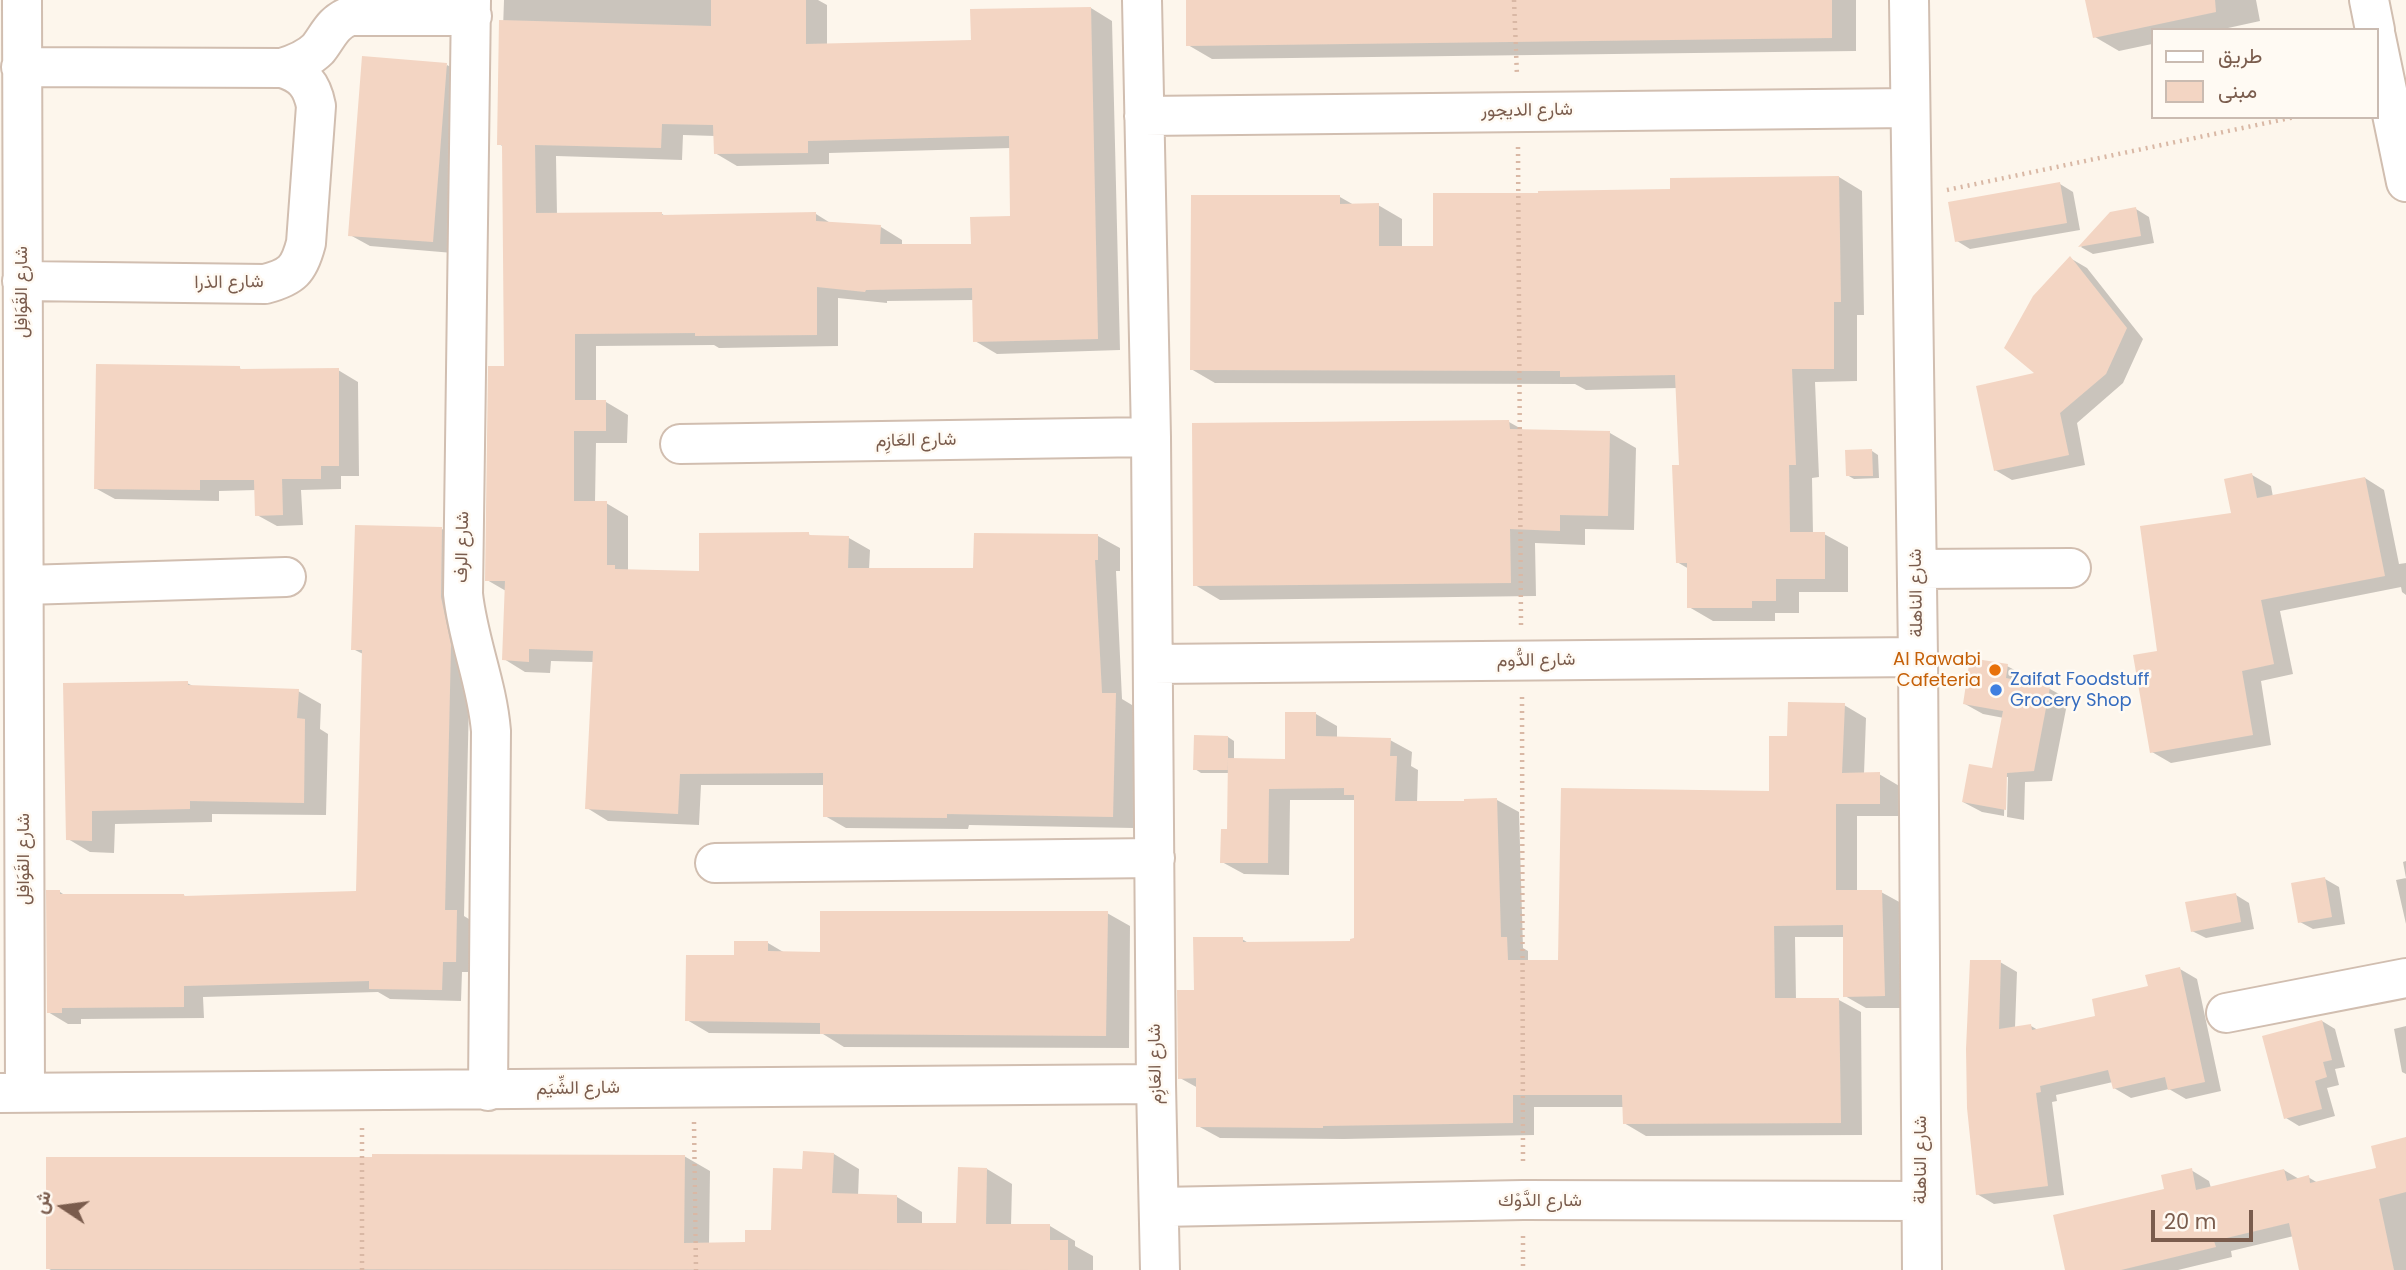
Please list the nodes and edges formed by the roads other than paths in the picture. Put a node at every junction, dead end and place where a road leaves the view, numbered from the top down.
1 (22, 0) edge
2 (1142, 0) edge
3 (1909, 0) edge
4 (2369, 0) edge
5 (471, 8) edge
6 (2375, 28) edge
7 (2378, 43) edge
8 (21, 67) junction
9 (282, 68) junction
10 (2397, 96) edge
11 (1910, 108) junction
12 (1144, 116) junction
13 (2406, 182) edge
14 (22, 281) junction
15 (1151, 437) junction
16 (680, 444) dead end
17 (2071, 568) dead end
18 (1917, 569) junction
19 (286, 577) dead end
20 (24, 585) junction
21 (1918, 656) junction
22 (1153, 664) junction
23 (1154, 858) junction
24 (715, 863) dead end
25 (2406, 978) edge
26 (2226, 1013) dead end
27 (1156, 1084) junction
28 (488, 1091) junction
29 (12, 1092) edge
30 (1921, 1201) junction
31 (1159, 1207) junction
32 (1160, 1270) edge
33 (1922, 1270) edge

1 - 8 street, شارع القَوَافِل
2 - 12 street, شارع العَازِم
3 - 11 street, شارع الناهلة
4 - 6 street
5 - 9 street
5 - 28 street, شارع الرف
7 - 10 street
8 - 9 street
8 - 14 street, شارع القَوَافِل
9 - 14 street, شارع الذرا
10 - 13 street
11 - 12 street, شارع الديجور
11 - 18 street, شارع الناهلة
12 - 15 street, شارع العَازِم
14 - 20 street, شارع القَوَافِل
15 - 16 street, شارع العَازِم
15 - 22 street, شارع العَازِم
17 - 18 street
18 - 21 street, شارع الناهلة
19 - 20 street
20 - 29 street, شارع القَوَافِل
21 - 22 street, شارع الدُّوم
21 - 30 street, شارع الناهلة
22 - 23 street, شارع العَازِم
23 - 24 street
23 - 27 street, شارع العَازِم
25 - 26 street
27 - 28 street, شارع الشِّيَم
27 - 31 street, شارع العَازِم
28 - 29 street, شارع الشِّيَم
30 - 31 street, شارع الدَّوْك
30 - 33 street, شارع الناهلة
31 - 32 street, شارع العَازِم

